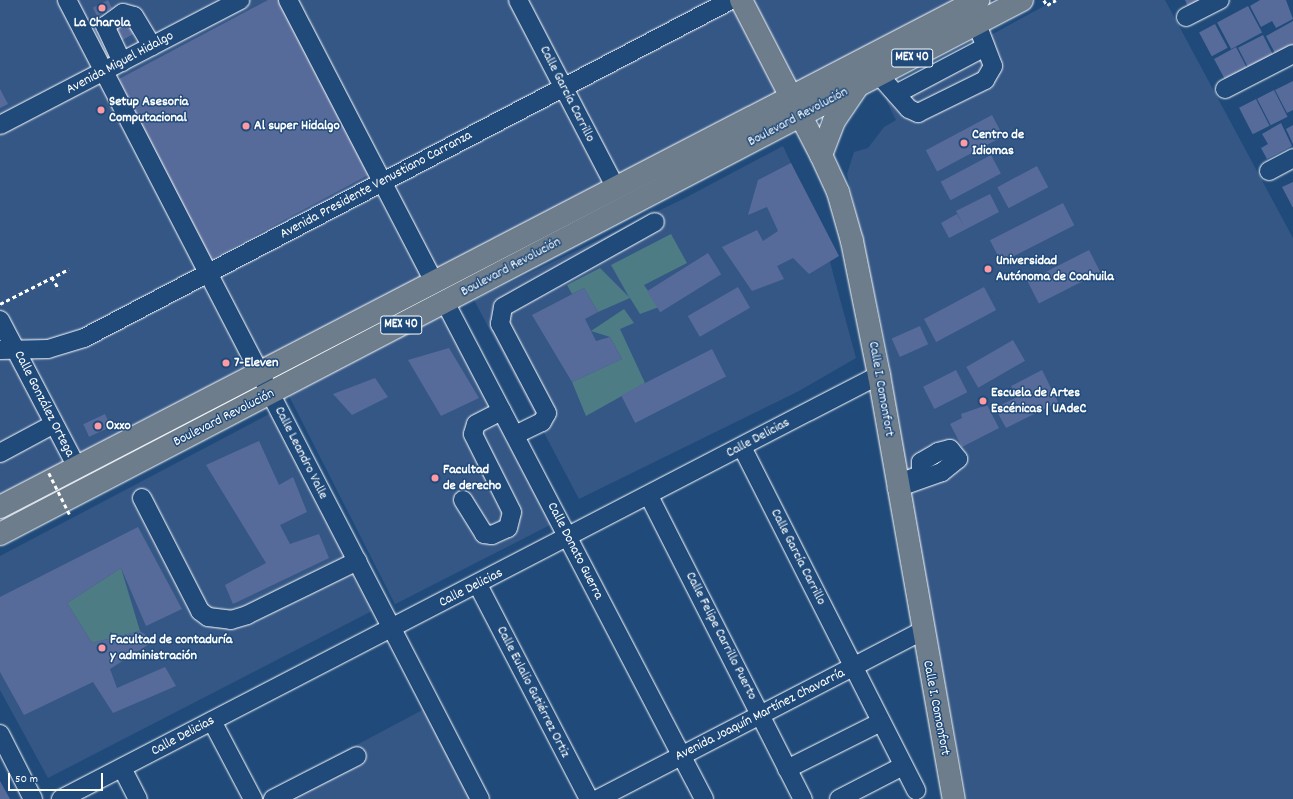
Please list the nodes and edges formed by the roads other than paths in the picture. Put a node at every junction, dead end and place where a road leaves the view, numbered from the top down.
1 (67, 0) edge
2 (240, 0) edge
3 (288, 0) edge
4 (518, 0) edge
5 (731, 0) edge
6 (741, 0) edge
7 (978, 0) edge
8 (1022, 0) edge
9 (1220, 0) edge
10 (1186, 18) dead end
11 (977, 24) junction
12 (152, 46) junction
13 (985, 47) junction
14 (1293, 54) edge
15 (122, 62) junction
16 (104, 71) junction
17 (879, 75) junction
18 (857, 86) junction
19 (564, 87) junction
20 (1225, 89) dead end
21 (896, 94) junction
22 (796, 106) junction
23 (0, 125) edge
24 (821, 155) junction
25 (1293, 158) edge
26 (1269, 171) dead end
27 (382, 182) junction
28 (616, 188) junction
29 (655, 222) dead end
30 (209, 273) junction
31 (434, 282) junction
32 (445, 302) junction
33 (0, 320) edge
34 (8, 350) edge
35 (260, 373) junction
36 (879, 375) junction
37 (271, 394) junction
38 (502, 411) junction
39 (54, 424) junction
40 (515, 435) junction
41 (742, 447) junction
42 (0, 453) edge
43 (77, 467) junction
44 (649, 496) junction
45 (142, 498) dead end
46 (463, 500) dead end
47 (0, 507) edge
48 (0, 534) edge
49 (568, 538) junction
50 (357, 561) junction
51 (478, 585) junction
52 (391, 628) junction
53 (922, 631) junction
54 (853, 667) junction
55 (761, 715) junction
56 (212, 721) junction
57 (881, 722) junction
58 (0, 734) edge
59 (357, 756) dead end
60 (682, 756) junction
61 (903, 766) junction
62 (122, 768) junction
63 (787, 769) junction
64 (916, 790) dead end
65 (33, 799) edge
66 (61, 799) edge
67 (138, 799) edge
68 (253, 799) edge
69 (273, 799) edge
70 (480, 799) edge
71 (589, 799) edge
72 (598, 799) edge
73 (704, 799) edge
74 (803, 799) edge
75 (839, 799) edge
76 (954, 799) edge

1 - 16 street, Calle Leandro Valle
2 - 12 street, Avenida Miguel Hidalgo
3 - 27 street
4 - 19 street, Calle García Carrillo
5 - 19 street, Avenida Presidente Venustiano Carranza
6 - 22 main road, Calle I. Comonfort
7 - 22 main road, MEX 40
8 - 11 main road, Boulevard Revolución / MEX 40
9 - 10 street
11 - 13 street
11 - 17 main road, Boulevard Revolución / MEX 40
12 - 15 street, Avenida Miguel Hidalgo
12 - 15 street
13 - 21 street
13 - 21 street
14 - 20 street
15 - 16 street, Avenida Miguel Hidalgo
16 - 23 street, Avenida Miguel Hidalgo
16 - 30 street, Calle Leandro Valle
17 - 18 main road, Boulevard Revolución / MEX 40
17 - 21 street
18 - 22 main road, Boulevard Revolución / MEX 40
18 - 24 main road
19 - 27 street, Avenida Presidente Venustiano Carranza
19 - 28 street, Calle García Carrillo
22 - 24 main road, Calle I. Comonfort
22 - 28 main road, MEX 40
22 - 32 main road, Boulevard Revolución / MEX 40
24 - 36 main road, Calle I. Comonfort
25 - 26 street
27 - 30 street, Avenida Presidente Venustiano Carranza
27 - 31 street
28 - 31 main road, MEX 40
29 - 40 street
30 - 34 street, Avenida Presidente Venustiano Carranza
30 - 35 street, Calle Leandro Valle
31 - 35 main road, MEX 40
32 - 37 main road, Boulevard Revolución / MEX 40
32 - 38 street, Calle Donato Guerra
33 - 34 street, Calle González Ortega
34 - 39 street, Calle González Ortega
35 - 37 street, Calle Leandro Valle
35 - 43 main road, MEX 40
36 - 41 street, Calle Delicias
36 - 53 main road, Calle I. Comonfort
37 - 48 main road, Boulevard Revolución / MEX 40
37 - 50 street, Calle Leandro Valle
38 - 40 street, Calle Donato Guerra
38 - 46 street
39 - 42 street
39 - 43 street, Calle González Ortega
40 - 49 street, Calle Donato Guerra
41 - 44 street, Calle Delicias
41 - 54 street, Calle García Carrillo
43 - 47 main road, MEX 40
44 - 49 street, Calle Delicias
44 - 55 street, Calle Felipe Carrillo Puerto
45 - 50 street
49 - 51 street, Calle Delicias
49 - 60 street, Calle Donato Guerra
50 - 52 street, Calle Leandro Valle
51 - 52 street, Calle Delicias
51 - 71 street, Calle Eulalio Gutiérrez Ortiz
52 - 56 street, Calle Delicias
52 - 70 street, Calle Leandro Valle
53 - 54 street, Avenida Joaquín Martínez Chavarría
53 - 76 main road, Calle I. Comonfort
54 - 55 street, Avenida Joaquín Martínez Chavarría
54 - 57 street, Calle García Carrillo
55 - 60 street, Avenida Joaquín Martínez Chavarría
55 - 63 street, Calle Felipe Carrillo Puerto
56 - 62 street, Calle Delicias
56 - 68 street
57 - 61 street, Calle García Carrillo
57 - 63 street
58 - 65 street
59 - 69 street
60 - 72 street, Avenida Joaquín Martínez Chavarría
60 - 73 street, Calle Donato Guerra
61 - 64 street, Calle García Carrillo
61 - 75 street
62 - 66 street, Calle Delicias
62 - 67 street
63 - 74 street, Calle Felipe Carrillo Puerto

